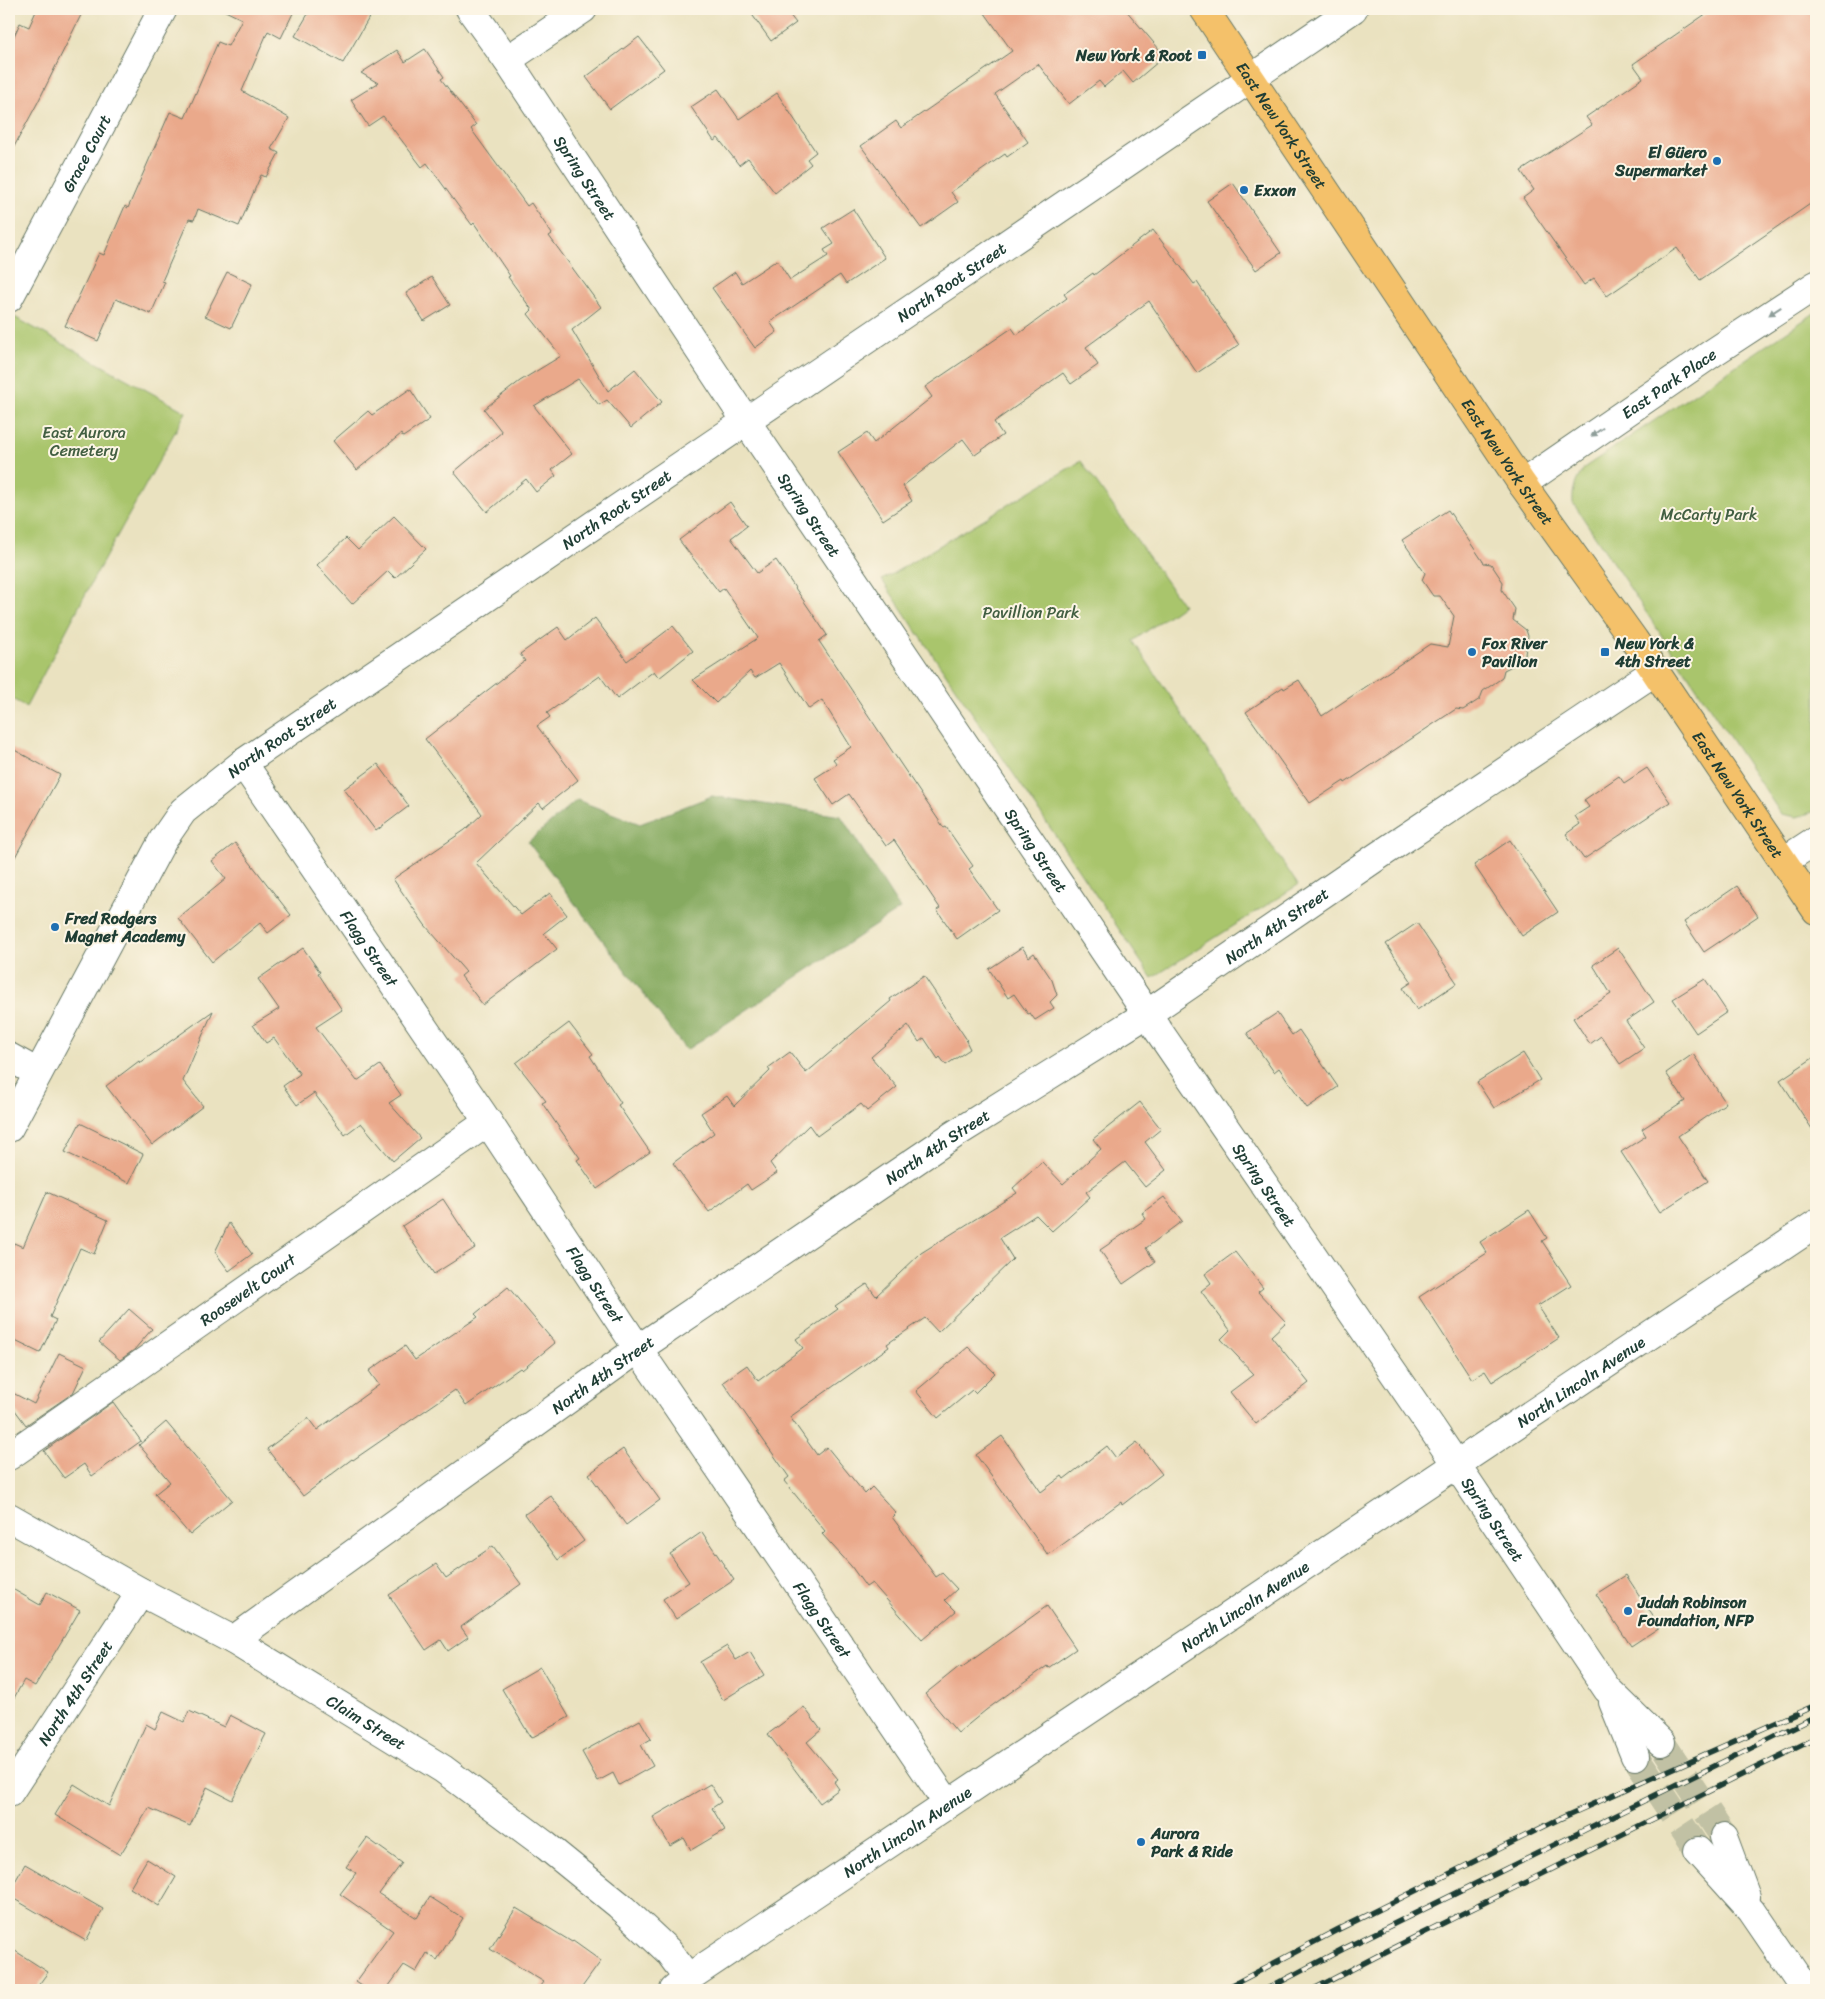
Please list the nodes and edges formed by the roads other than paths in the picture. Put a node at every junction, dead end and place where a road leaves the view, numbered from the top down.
1 (163, 9) edge
2 (470, 9) edge
3 (583, 9) edge
4 (1204, 9) edge
5 (1353, 9) edge
6 (507, 60) junction
7 (1250, 78) junction
8 (1816, 285) edge
9 (9, 298) edge
10 (746, 421) junction
11 (1522, 484) junction
12 (1654, 672) junction
13 (243, 763) junction
14 (1816, 840) edge
15 (1784, 861) junction
16 (1816, 910) edge
17 (1147, 1014) junction
18 (9, 1057) edge
19 (38, 1073) junction
20 (488, 1122) junction
21 (9, 1128) edge
22 (1816, 1224) edge
23 (638, 1349) junction
24 (9, 1456) edge
25 (1457, 1466) junction
26 (9, 1517) edge
27 (141, 1592) junction
28 (233, 1640) junction
29 (1607, 1689) junction
30 (1661, 1742) tunnel mouth
31 (1635, 1756) tunnel mouth
32 (9, 1793) edge
33 (948, 1804) junction
34 (1724, 1837) tunnel mouth
35 (1698, 1851) tunnel mouth
36 (1752, 1911) junction
37 (681, 1984) edge
38 (1806, 1990) edge

1 - 9 street, Grace Court
2 - 6 street, Spring Street
3 - 6 street
4 - 7 main road, East New York Street
5 - 7 street, North Root Street
6 - 10 street, Spring Street
7 - 10 street, North Root Street
7 - 11 main road, East New York Street
8 -> 11 street, East Park Place
10 - 13 street, North Root Street
10 - 17 street, Spring Street
11 - 12 main road, East New York Street
12 - 15 main road, East New York Street
12 - 17 street, North 4th Street
13 - 19 street, North Root Street
13 - 20 street, Flagg Street
14 - 15 street
15 - 16 main road, East New York Street
17 - 23 street, North 4th Street
17 - 25 street, Spring Street
18 - 19 street
19 - 21 street, North Root Street
20 - 23 street, Flagg Street
20 - 24 street, Roosevelt Court
22 - 25 street, North Lincoln Avenue
23 - 28 street, North 4th Street
23 - 33 street, Flagg Street
25 - 29 street, Spring Street
25 - 33 street, North Lincoln Avenue
26 - 27 street, Claim Street
27 - 28 street, Claim Street
27 - 32 street, North 4th Street
28 - 37 street, Claim Street
29 - 30 street, Spring Street
29 - 31 street, Spring Street
33 - 37 street, North Lincoln Avenue
34 - 36 street
35 - 36 street
36 - 38 street

